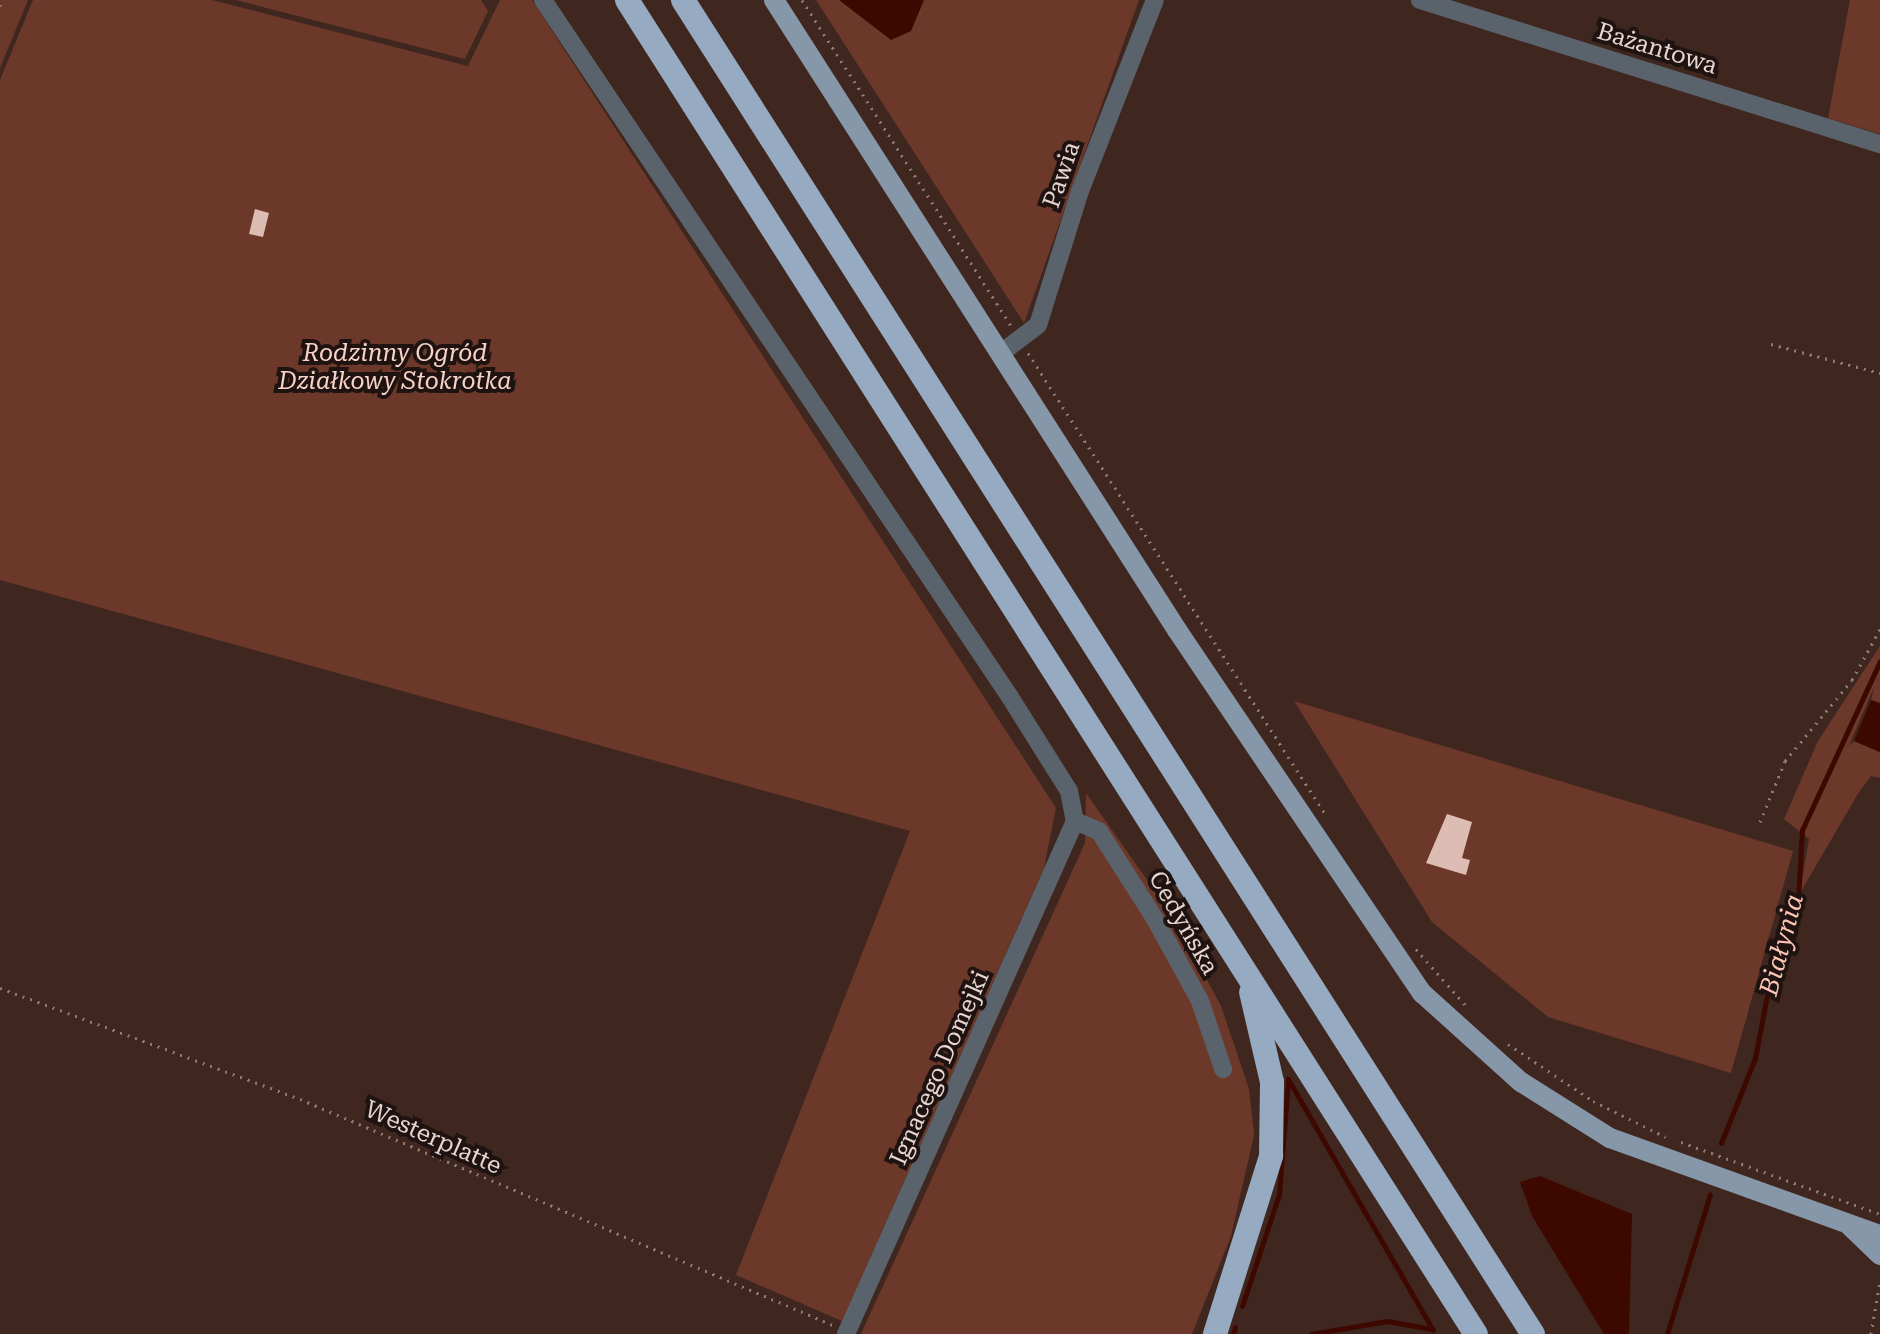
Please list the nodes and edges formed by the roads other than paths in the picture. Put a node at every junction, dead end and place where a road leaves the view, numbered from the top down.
1 (543, 0) edge
2 (627, 0) edge
3 (683, 0) edge
4 (774, 0) edge
5 (1155, 0) edge
6 (1420, 0) edge
7 (1880, 144) edge
8 (1001, 353) junction
9 (1075, 821) junction
10 (1245, 971) junction
11 (1223, 1069) dead end
12 (1848, 1223) junction
13 (1880, 1235) edge
14 (1880, 1255) edge
15 (847, 1332) edge
16 (1215, 1334) edge
17 (1476, 1334) edge
18 (1533, 1334) edge

1 - 9 street
2 - 10 highway
3 - 18 highway
4 - 8 main road
5 - 8 street, Pawia
6 - 7 street, Bażantowa
8 - 12 main road
9 - 11 street, Cedyńska
9 - 15 street, Ignacego Domejki
10 - 16 highway
10 - 17 highway
12 - 13 main road
12 - 14 main road

